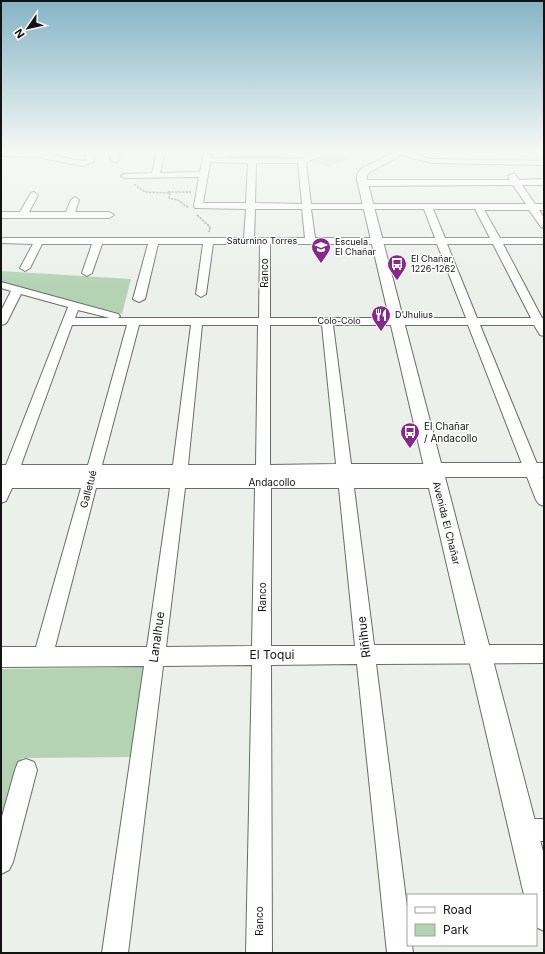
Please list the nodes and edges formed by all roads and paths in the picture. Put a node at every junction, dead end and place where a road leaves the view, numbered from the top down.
1 (32, 198) edge
2 (169, 198) edge
3 (197, 198) edge
4 (250, 198) edge
5 (305, 198) edge
6 (366, 198) edge
7 (526, 198) edge
8 (76, 200) dead end
9 (250, 206) junction
10 (306, 206) junction
11 (368, 206) junction
12 (427, 206) junction
13 (478, 206) junction
14 (532, 206) junction
15 (544, 206) edge
16 (1, 215) edge
17 (23, 215) junction
18 (34, 215) junction
19 (110, 215) dead end
20 (75, 217) junction
21 (544, 225) edge
22 (27, 226) dead end
23 (4, 241) dead end
24 (39, 241) junction
25 (98, 241) junction
26 (154, 241) junction
27 (208, 241) junction
28 (257, 241) junction
29 (310, 241) junction
30 (377, 241) junction
31 (441, 241) junction
32 (496, 241) junction
33 (544, 241) edge
34 (25, 268) dead end
35 (86, 273) dead end
36 (1, 285) edge
37 (18, 289) junction
38 (201, 294) dead end
39 (139, 299) dead end
40 (74, 306) junction
41 (134, 321) junction
42 (197, 321) junction
43 (264, 321) junction
44 (327, 321) junction
45 (397, 321) junction
46 (473, 321) junction
47 (541, 321) edge
48 (1, 322) edge
49 (68, 322) junction
50 (544, 332) edge
51 (5, 476) edge
52 (91, 476) junction
53 (180, 476) junction
54 (263, 476) junction
55 (345, 476) junction
56 (435, 476) junction
57 (539, 476) edge
58 (1, 497) edge
59 (544, 500) edge
60 (479, 654) junction
61 (544, 654) edge
62 (261, 655) junction
63 (366, 655) junction
64 (155, 656) junction
65 (1, 657) edge
66 (43, 657) junction
67 (26, 770) dead end
68 (533, 830) edge
69 (1, 862) edge
70 (544, 914) edge
71 (115, 953) edge
72 (259, 953) edge
73 (400, 953) edge

1 - 17 street
2 - 27 path
3 - 9 street
4 - 9 street, Ranco
5 - 10 street
6 - 11 street, Avenida El Chañar
7 - 14 street
8 - 20 street
9 - 10 street
9 - 28 street, Ranco
10 - 11 street
10 - 29 street
11 - 12 street
11 - 30 street, Avenida El Chañar
12 - 13 street
12 - 31 street
13 - 14 street
13 - 32 street
14 - 15 street
14 - 21 street
16 - 17 street
17 - 18 street
18 - 20 street
18 - 22 street
19 - 20 street
23 - 24 street, Saturnino Torres
24 - 25 street, Saturnino Torres
24 - 34 street
25 - 26 street, Saturnino Torres
25 - 35 street
26 - 27 street, Saturnino Torres
26 - 39 street
27 - 28 street, Saturnino Torres
27 - 38 street
28 - 29 street, Saturnino Torres
28 - 43 street, Ranco
29 - 30 street, Saturnino Torres
30 - 31 street, Saturnino Torres
30 - 45 street, Avenida El Chañar
31 - 32 street, Saturnino Torres
31 - 46 street
32 - 33 street, Saturnino Torres
32 - 47 street
36 - 37 street, Colo-Colo
37 - 40 street, Colo-Colo
37 - 48 street
40 - 41 street, Colo-Colo
40 - 49 street
41 - 42 street, Colo-Colo
41 - 49 street, Colo-Colo
41 - 52 street, Galletué
42 - 43 street, Colo-Colo
42 - 53 street, Lanalhue
43 - 44 street, Colo-Colo
43 - 54 street, Ranco
44 - 45 street, Colo-Colo
44 - 55 street, Riñihue
45 - 46 street, Colo-Colo
45 - 56 street, Avenida El Chañar
46 - 47 street, Colo-Colo
46 - 57 street
47 - 50 street
49 - 51 street
51 - 52 street, Andacollo
51 - 58 street
52 - 53 street, Andacollo
52 - 66 street, Galletué
53 - 54 street, Andacollo
53 - 64 street, Lanalhue
54 - 55 street, Andacollo
54 - 62 street, Ranco
55 - 56 street, Andacollo
55 - 63 street, Riñihue
56 - 57 street, Andacollo
56 - 60 street, Avenida El Chañar
57 - 59 street
60 - 61 street, El Toqui
60 - 63 street, El Toqui
60 - 68 street, Avenida El Chañar
62 - 63 street, El Toqui
62 - 64 street, El Toqui
62 - 72 street, Ranco
63 - 73 street, Riñihue
64 - 66 street, El Toqui
64 - 71 street, Lanalhue
65 - 66 street, El Toqui
67 - 69 street
68 - 70 street, Avenida El Chañar

